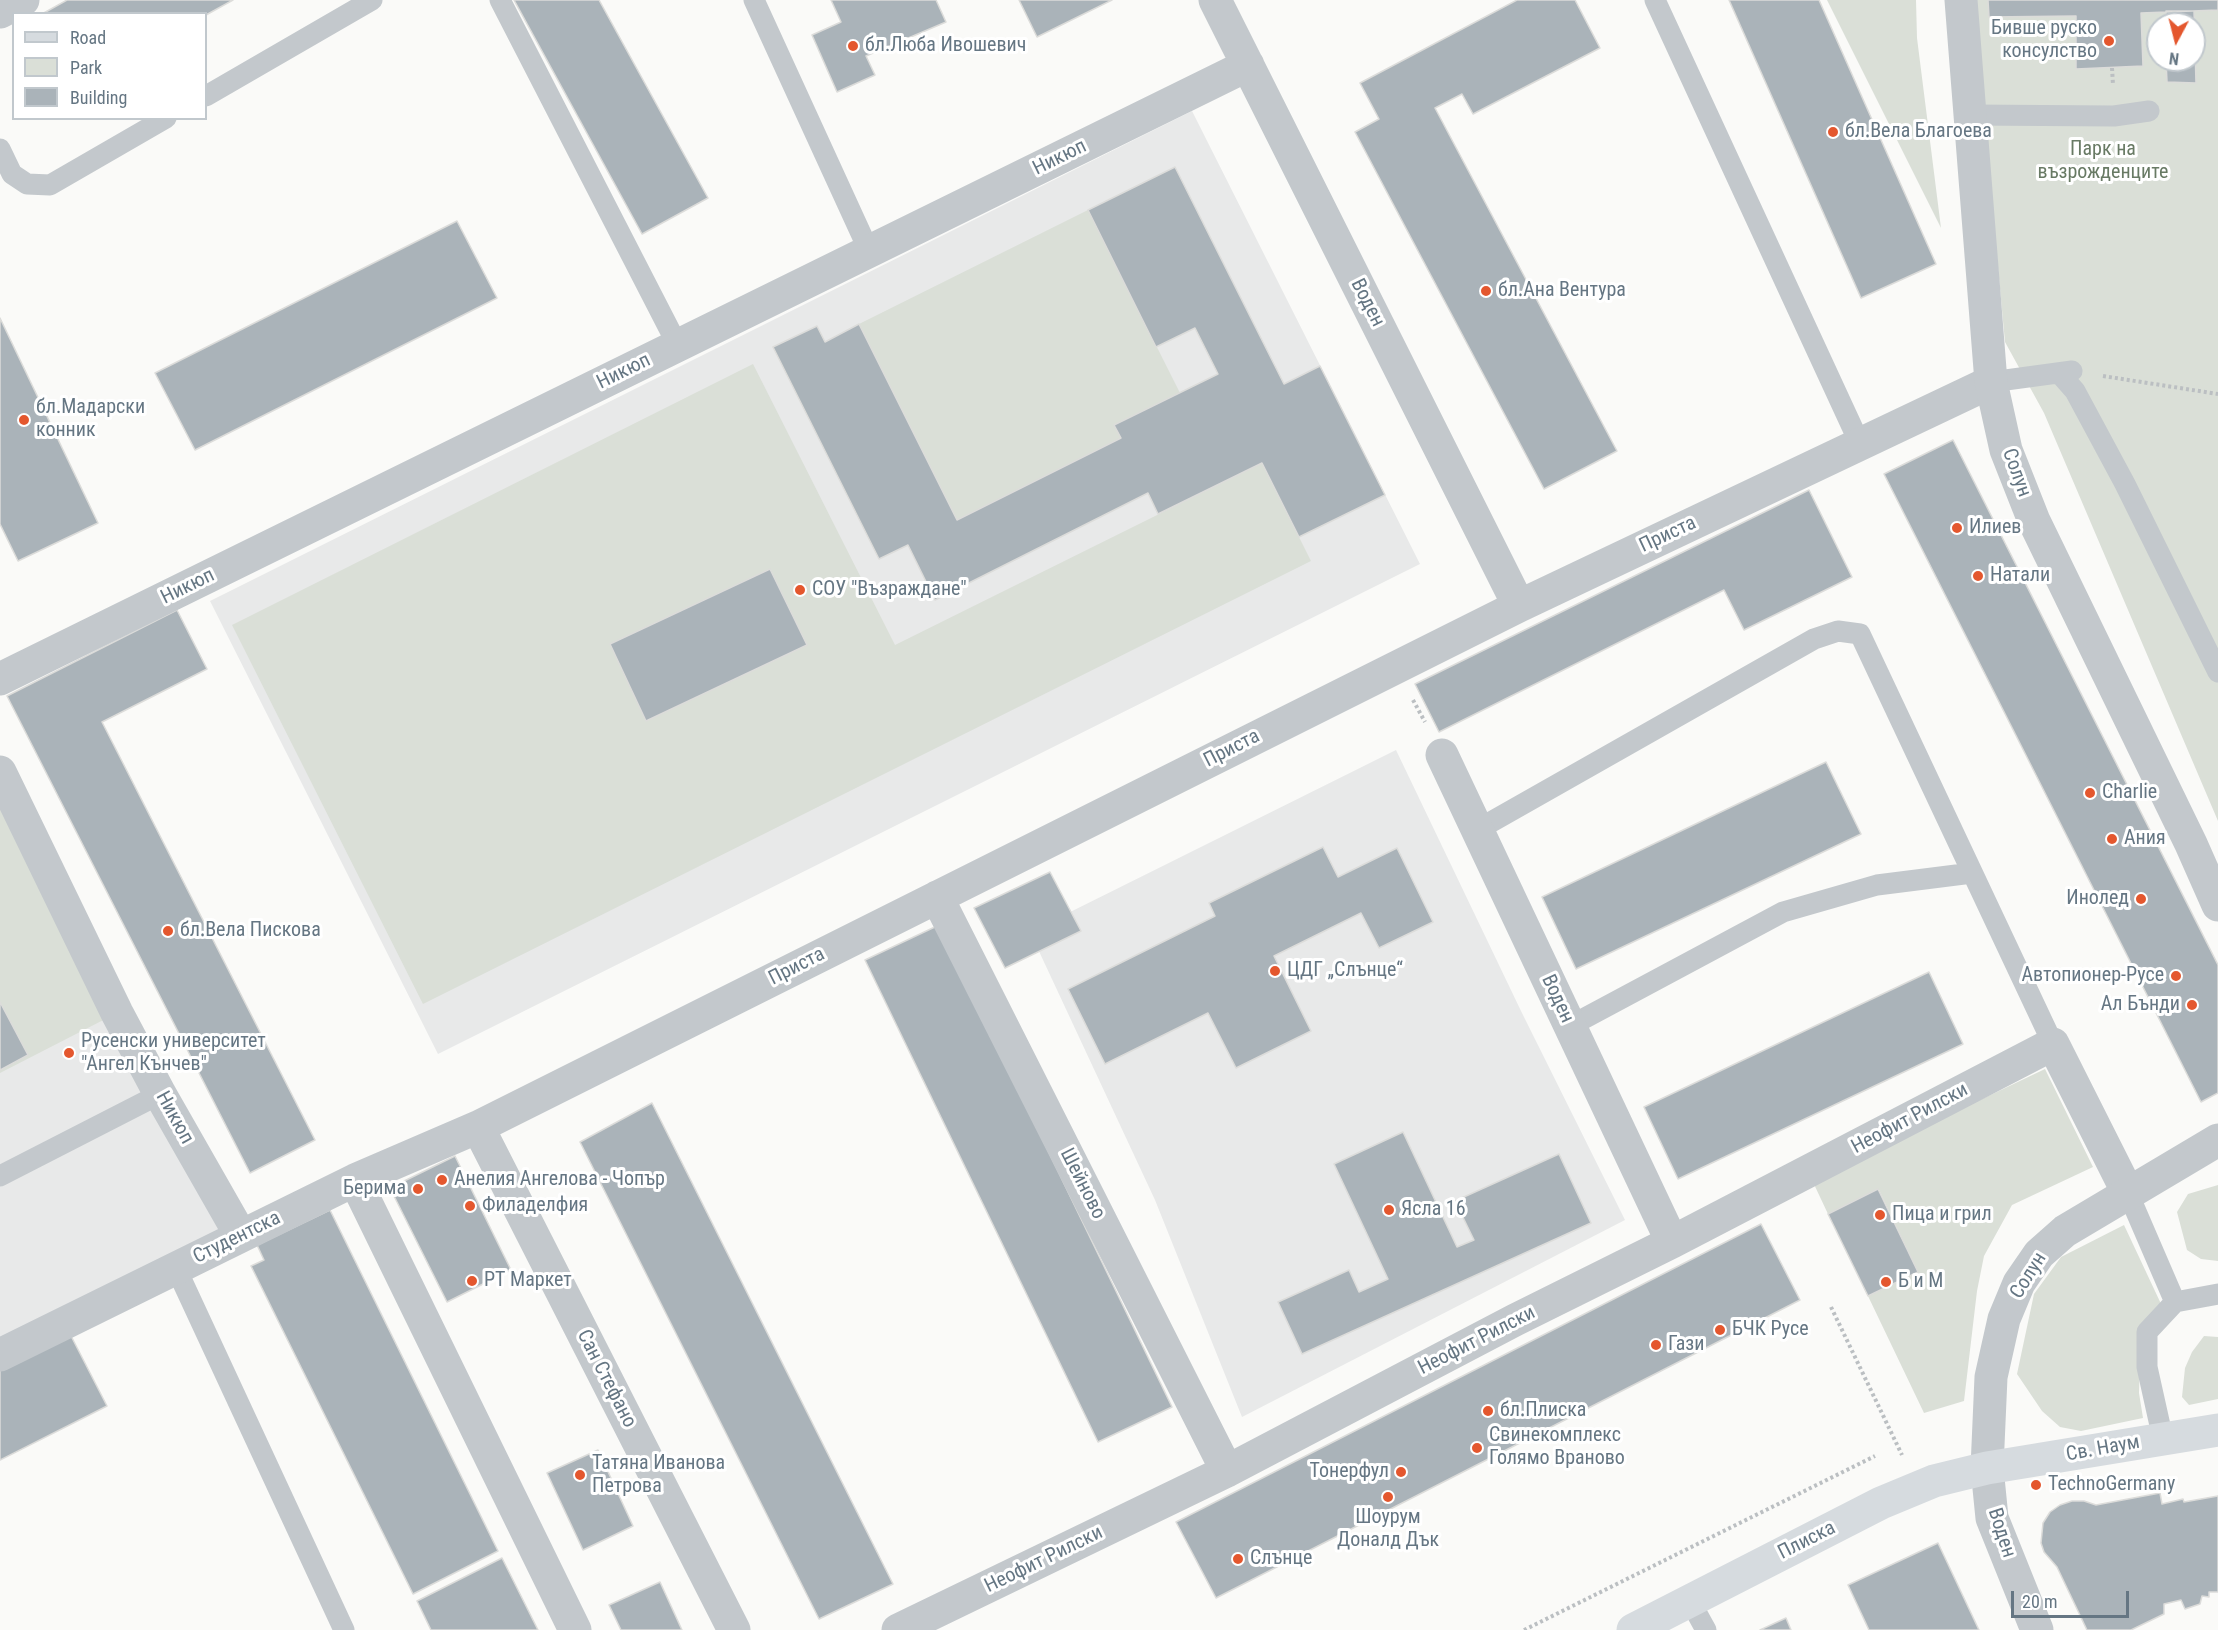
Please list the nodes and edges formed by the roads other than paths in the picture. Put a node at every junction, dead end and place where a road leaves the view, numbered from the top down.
1 (23, 0) edge
2 (372, 0) edge
3 (500, 0) edge
4 (754, 0) edge
5 (1215, 0) edge
6 (1655, 0) edge
7 (1944, 0) edge
8 (1961, 0) edge
9 (0, 12) edge
10 (1966, 47) junction
11 (1248, 65) junction
12 (207, 95) edge
13 (2149, 111) dead end
14 (1971, 114) junction
15 (163, 120) edge
16 (0, 149) edge
17 (869, 251) junction
18 (678, 346) junction
19 (1991, 382) junction
20 (1860, 444) junction
21 (1519, 606) junction
22 (2218, 672) edge
23 (0, 679) edge
24 (1442, 755) road end
25 (0, 772) edge
26 (1477, 830) junction
27 (1972, 873) junction
28 (937, 897) junction
29 (2218, 905) edge
30 (1570, 1026) junction
31 (2053, 1044) junction
32 (160, 1094) junction
33 (478, 1127) junction
34 (2218, 1140) edge
35 (0, 1176) edge
36 (355, 1180) junction
37 (2128, 1193) junction
38 (241, 1236) junction
39 (1672, 1242) junction
40 (176, 1268) junction
41 (2218, 1294) edge
42 (2175, 1302) junction
43 (0, 1355) edge
44 (2218, 1430) edge
45 (2163, 1439) junction
46 (1987, 1468) junction
47 (1227, 1471) junction
48 (1690, 1601) junction
49 (344, 1630) edge
50 (575, 1630) edge
51 (734, 1630) edge
52 (898, 1630) edge
53 (1633, 1630) edge
54 (1706, 1630) edge
55 (2037, 1630) edge

1 - 9 street
2 - 12 lane
3 - 18 lane
4 - 17 lane
5 - 11 street, Воден
6 - 20 lane
7 - 10 street
8 - 10 street, Солун
10 - 14 street, Солун
11 - 17 street, Никюп
11 - 21 street, Воден
13 - 14 lane
14 - 19 street, Солун
15 - 16 lane
17 - 18 street, Никюп
18 - 23 street, Никюп
19 - 20 street, Приста
19 - 22 lane
19 - 29 street, Солун
20 - 21 street, Приста
21 - 28 street, Приста
24 - 26 street, Воден
25 - 32 street, Никюп
26 - 27 lane
26 - 30 street, Воден
27 - 30 lane
27 - 31 lane
28 - 33 street, Приста
28 - 47 street, Шейново
30 - 39 street, Воден
31 - 37 street
31 - 39 street, Неофит Рилски
32 - 35 lane
32 - 38 street, Никюп
33 - 36 street, Студентска
33 - 51 street, Сан Стефано
34 - 37 street, Солун
36 - 38 street, Студентска
36 - 50 street
37 - 42 lane
37 - 46 street, Солун
38 - 40 street, Студентска
39 - 47 street, Неофит Рилски
40 - 43 street, Студентска
40 - 49 lane
41 - 42 lane
42 - 45 lane
44 - 45 main road, Св. Наум
45 - 46 main road, Св. Наум
46 - 48 main road, Плиска
46 - 55 street, Воден
47 - 52 street, Неофит Рилски
48 - 53 main road, Плиска
48 - 54 lane

